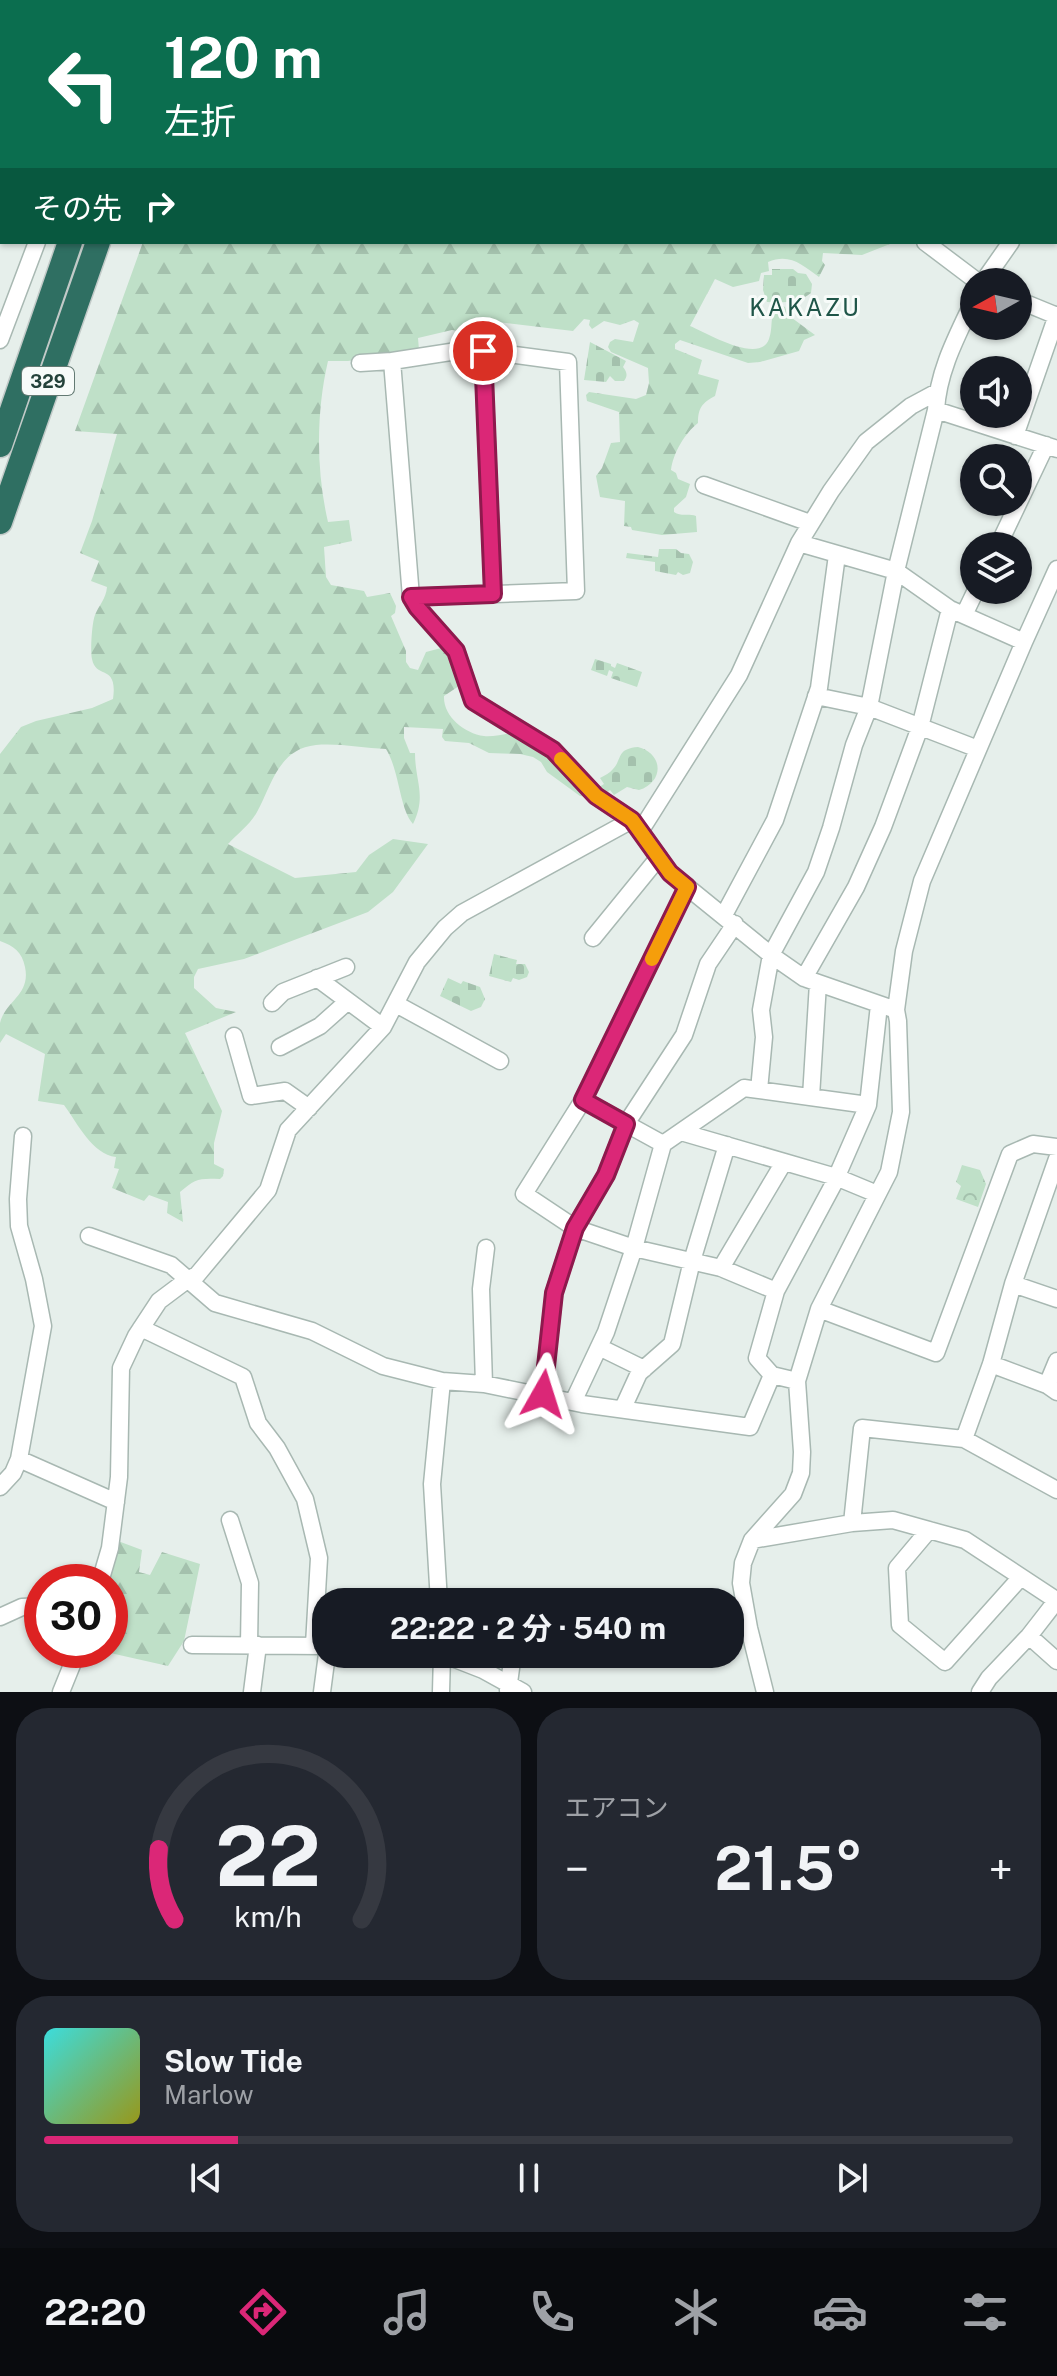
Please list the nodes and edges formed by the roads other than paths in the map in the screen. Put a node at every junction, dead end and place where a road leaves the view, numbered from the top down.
1 (36, 244) edge
2 (69, 244) edge
3 (97, 244) edge
4 (928, 244) edge
5 (1009, 244) edge
6 (961, 268) edge
7 (991, 268) edge
8 (1032, 306) edge
9 (1057, 316) edge
10 (960, 332) edge
11 (0, 340) edge
12 (483, 351) junction
13 (392, 361) junction
14 (360, 363) dead end
15 (937, 392) junction
16 (936, 410) junction
17 (1015, 436) junction
18 (0, 445) edge
19 (1052, 447) edge
20 (704, 485) dead end
21 (0, 522) edge
22 (810, 523) junction
23 (1006, 532) edge
24 (799, 543) junction
25 (837, 555) junction
26 (1057, 569) edge
27 (896, 571) junction
28 (493, 594) junction
29 (1051, 595) edge
30 (411, 597) junction
31 (964, 604) edge
32 (957, 612) junction
33 (1024, 642) junction
34 (816, 696) junction
35 (869, 707) junction
36 (920, 727) junction
37 (978, 749) junction
38 (637, 825) junction
39 (659, 857) junction
40 (687, 887) junction
41 (730, 920) junction
42 (593, 938) dead end
43 (771, 955) junction
44 (346, 967) dead end
45 (317, 978) junction
46 (811, 980) junction
47 (348, 1001) junction
48 (272, 1003) dead end
49 (396, 1004) junction
50 (879, 1005) junction
51 (896, 1010) junction
52 (383, 1027) junction
53 (234, 1036) dead end
54 (280, 1047) dead end
55 (500, 1061) dead end
56 (759, 1090) junction
57 (811, 1097) junction
58 (583, 1100) junction
59 (868, 1105) junction
60 (309, 1108) junction
61 (626, 1124) junction
62 (681, 1132) junction
63 (23, 1136) dead end
64 (663, 1144) junction
65 (727, 1145) junction
66 (1057, 1147) edge
67 (1057, 1159) edge
68 (784, 1162) junction
69 (836, 1177) junction
70 (877, 1194) junction
71 (575, 1228) junction
72 (89, 1236) dead end
73 (486, 1248) dead end
74 (634, 1248) junction
75 (692, 1261) junction
76 (721, 1268) junction
77 (187, 1280) junction
78 (1013, 1284) junction
79 (776, 1291) junction
80 (1057, 1299) edge
81 (819, 1309) junction
82 (141, 1328) junction
83 (599, 1347) junction
84 (1057, 1361) edge
85 (991, 1364) junction
86 (644, 1369) junction
87 (772, 1375) junction
88 (442, 1381) junction
89 (797, 1381) junction
90 (484, 1384) junction
91 (1052, 1388) edge
92 (543, 1394) junction
93 (573, 1402) junction
94 (623, 1408) junction
95 (964, 1439) junction
96 (19, 1459) junction
97 (0, 1487) edge
98 (1057, 1490) edge
99 (116, 1502) junction
100 (230, 1520) dead end
101 (852, 1523) junction
102 (929, 1530) junction
103 (752, 1540) junction
104 (105, 1564) edge
105 (1021, 1577) junction
106 (320, 1588) edge
107 (438, 1588) edge
108 (1057, 1600) edge
109 (24, 1607) edge
110 (0, 1617) edge
111 (1029, 1636) junction
112 (192, 1645) dead end
113 (254, 1645) junction
114 (312, 1648) edge
115 (1057, 1661) edge
116 (71, 1668) edge
117 (322, 1668) edge
118 (442, 1668) edge
119 (470, 1668) edge
120 (513, 1668) edge
121 (513, 1689) edge
122 (61, 1692) edge
123 (252, 1692) edge
124 (322, 1692) edge
125 (441, 1692) edge
126 (765, 1692) edge
127 (980, 1692) edge

1 - 11 street
2 - 18 highway, 329
3 - 21 highway, 329
4 - 6 street
5 - 7 street
8 - 9 street
9 - 17 street
10 - 15 street
12 - 13 street
12 - 28 street
12 - 28 street
13 - 14 street
13 - 30 street
15 - 16 street
15 - 22 street
16 - 17 street
16 - 27 street
17 - 19 street
19 - 23 street
20 - 22 street
22 - 24 street
24 - 25 street
24 - 38 street
25 - 27 street
25 - 34 street
26 - 29 street
27 - 32 street
27 - 35 street
28 - 30 street
29 - 33 street
30 - 38 street
31 - 32 street
32 - 33 street
32 - 36 street
33 - 37 street
34 - 35 street
34 - 41 street
35 - 36 street
35 - 43 street
36 - 37 street
36 - 46 street
37 - 51 street
38 - 39 street
38 - 49 street
39 - 40 street
39 - 42 street
40 - 41 street
40 - 58 street
41 - 43 street
41 - 61 street
43 - 46 street
43 - 56 street
44 - 45 street
45 - 47 street
45 - 48 street
46 - 50 street
46 - 57 street
47 - 52 street
47 - 54 street
49 - 52 street
49 - 55 street
50 - 51 street
50 - 59 street
51 - 70 street
52 - 60 street
53 - 60 street
56 - 57 street
56 - 62 street
57 - 59 street
58 - 61 street
58 - 71 street
59 - 69 street
60 - 77 street
61 - 64 street
61 - 71 street
62 - 64 street
62 - 65 street
63 - 96 street
64 - 74 street
65 - 68 street
65 - 75 street
66 - 81 street
67 - 78 street
68 - 69 street
68 - 76 street
69 - 70 street
69 - 79 street
70 - 81 street
71 - 74 street
71 - 92 street
72 - 77 street
73 - 90 street
74 - 75 street
74 - 83 street
75 - 76 street
75 - 86 street
76 - 79 street
77 - 82 street
77 - 88 street
78 - 80 street
78 - 85 street
79 - 87 street
81 - 89 street
82 - 99 street
82 - 106 street
83 - 86 street
83 - 93 street
84 - 91 street
85 - 91 street
85 - 95 street
86 - 94 street
87 - 89 street
87 - 94 street
88 - 90 street
88 - 107 street
89 - 103 street
90 - 92 street
92 - 93 street
93 - 94 street
95 - 98 street
95 - 101 street
96 - 97 street
96 - 99 street
99 - 104 street
100 - 113 street
101 - 102 street
101 - 103 street
102 - 105 street
102 - 105 street
103 - 126 street
105 - 108 street
108 - 111 street
109 - 110 street
111 - 115 street
111 - 127 street
112 - 113 street
113 - 114 street
113 - 123 street
116 - 122 street
117 - 124 street
118 - 125 street
119 - 121 street
120 - 121 street

